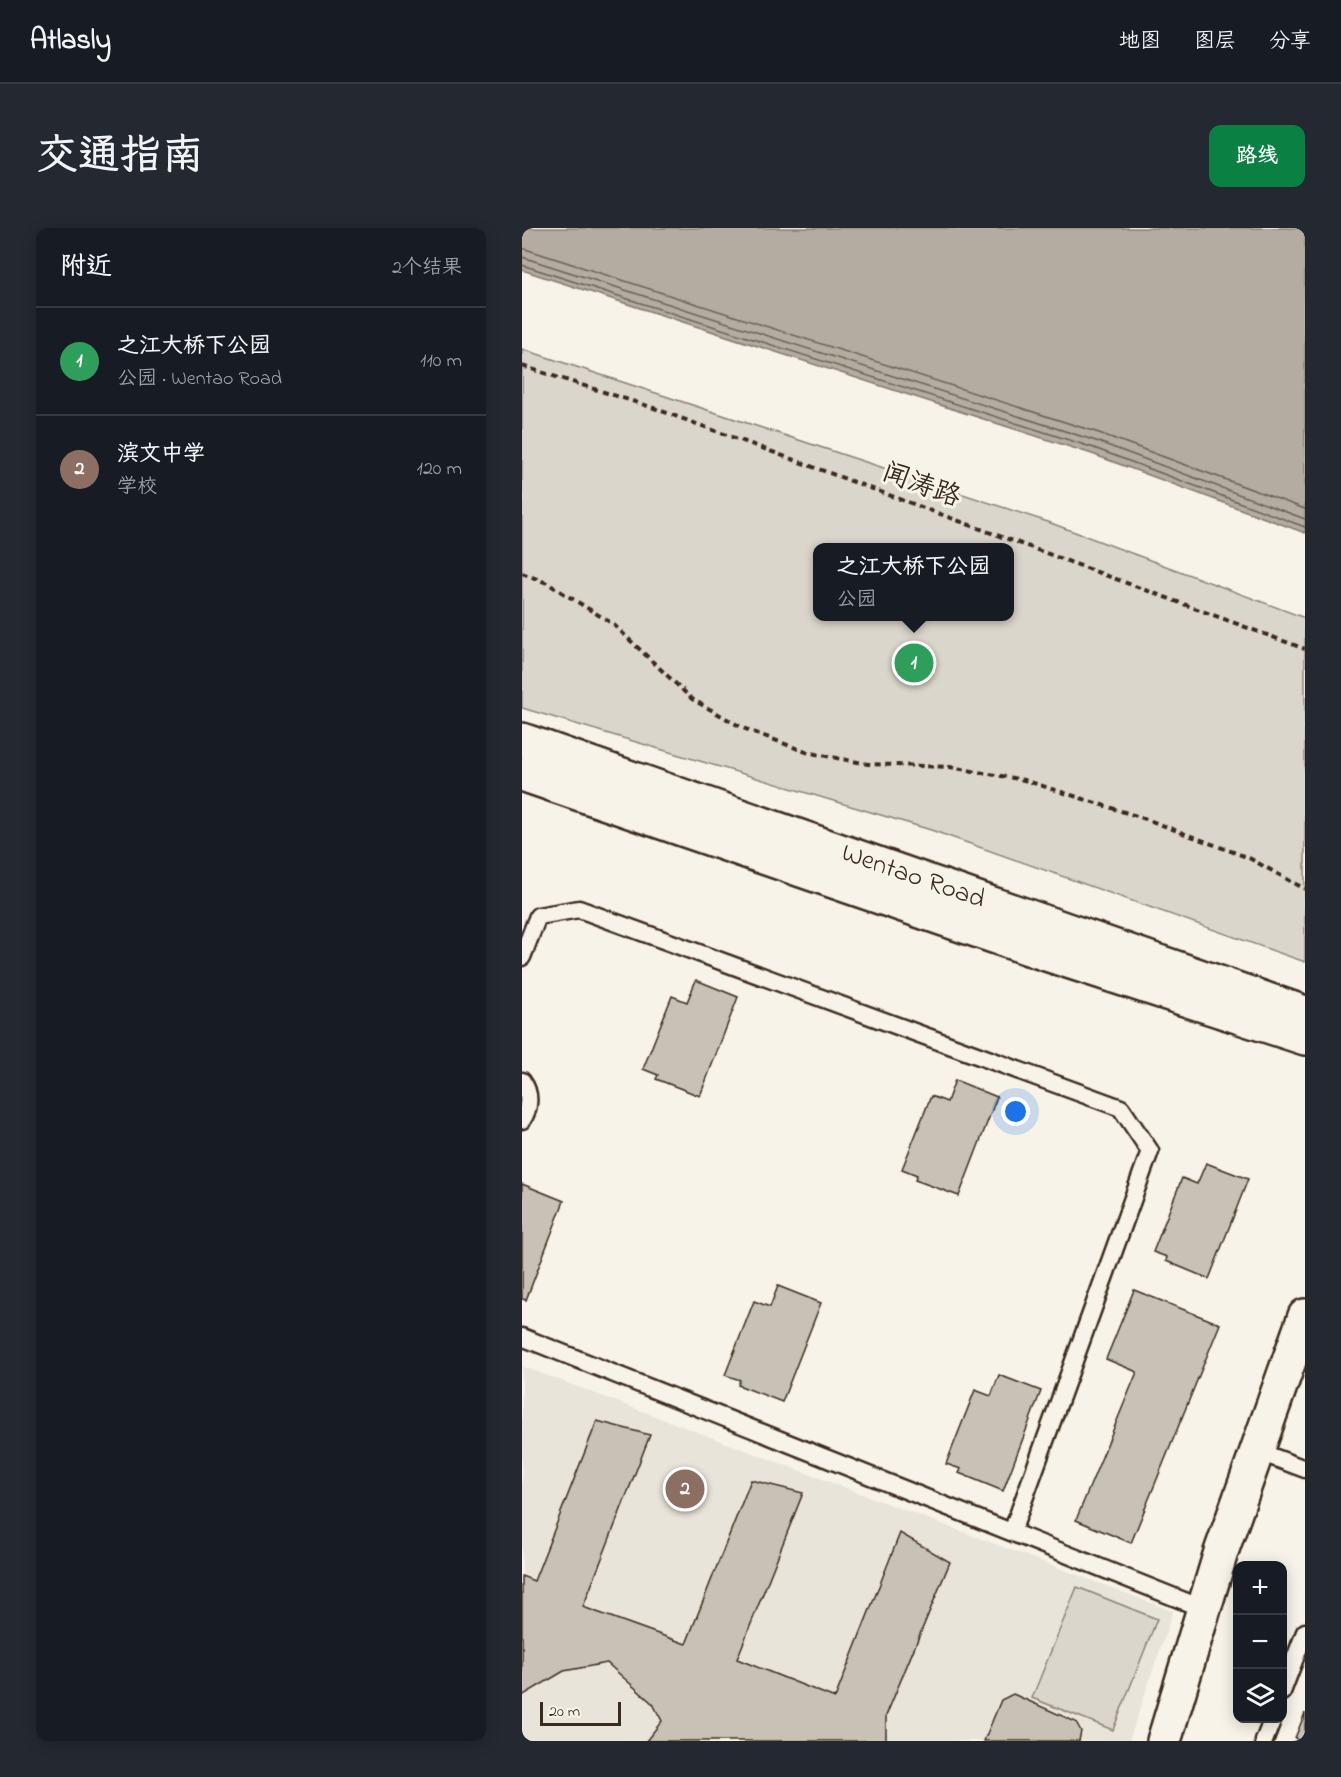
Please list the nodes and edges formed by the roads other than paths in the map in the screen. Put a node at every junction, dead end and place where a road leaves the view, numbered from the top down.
1 (522, 740) edge
2 (522, 774) edge
3 (522, 957) edge
4 (1305, 1013) edge
5 (1305, 1038) edge
6 (522, 1081) edge
7 (522, 1120) edge
8 (1305, 1316) edge
9 (522, 1337) edge
10 (1257, 1451) junction
11 (1305, 1469) edge
12 (1012, 1532) junction
13 (1204, 1609) junction
14 (1305, 1632) edge
15 (1287, 1679) edge
16 (1271, 1723) edge
17 (1164, 1741) edge
18 (1264, 1741) edge

1 - 4 main road, Wentao Road
2 - 5 main road, Wentao Road
3 - 12 lane
6 - 7 lane
8 - 10 main road
9 - 12 lane
10 - 11 lane
10 - 13 main road
12 - 13 lane
13 - 17 main road
14 - 15 lane
16 - 18 lane

